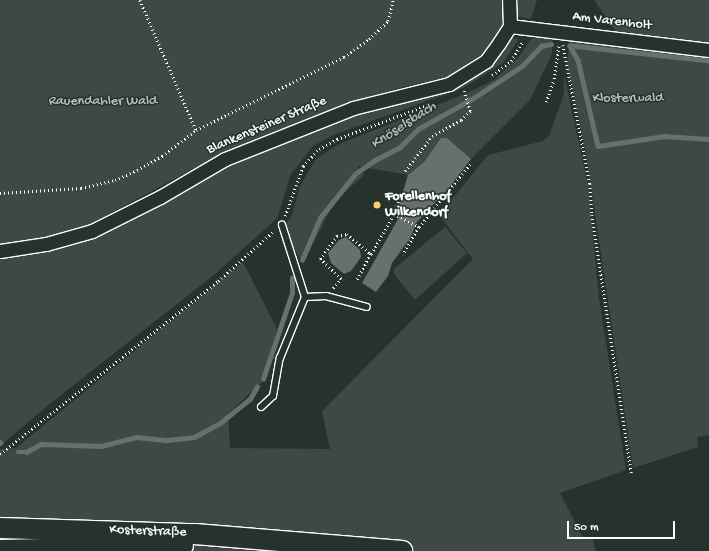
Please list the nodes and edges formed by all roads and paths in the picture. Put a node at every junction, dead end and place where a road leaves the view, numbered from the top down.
1 (140, 0) edge
2 (393, 0) edge
3 (509, 0) edge
4 (510, 26) junction
5 (528, 28) junction
6 (561, 32) junction
7 (709, 50) edge
8 (499, 71) dead end
9 (464, 92) dead end
10 (546, 102) dead end
11 (425, 106) dead end
12 (196, 130) junction
13 (471, 163) dead end
14 (405, 171) dead end
15 (0, 193) edge
16 (401, 193) dead end
17 (394, 214) junction
18 (282, 225) junction
19 (419, 227) junction
20 (0, 251) edge
21 (371, 254) junction
22 (403, 255) dead end
23 (357, 280) dead end
24 (326, 296) junction
25 (305, 297) junction
26 (367, 307) dead end
27 (262, 407) dead end
28 (0, 454) edge
29 (632, 475) dead end
30 (0, 528) edge
31 (297, 543) junction
32 (0, 550) edge
33 (402, 551) edge

1 - 12 path
2 - 12 path
3 - 4 street
4 - 5 street, Am Varenholt
4 - 20 street, Blankensteiner Straße
5 - 6 street, Am Varenholt
5 - 8 path
6 - 7 street, Am Varenholt
6 - 10 path
6 - 29 path
9 - 14 path
11 - 18 path
12 - 15 path
13 - 19 path
16 - 17 path
17 - 19 path
17 - 21 path
18 - 25 lane
18 - 28 path
19 - 22 path
21 - 23 path
21 - 24 path
24 - 25 lane
24 - 26 lane
25 - 27 lane
30 - 31 main road, Kosterstraße
31 - 32 main road, Kosterstraße
31 - 33 main road, Kosterstraße

